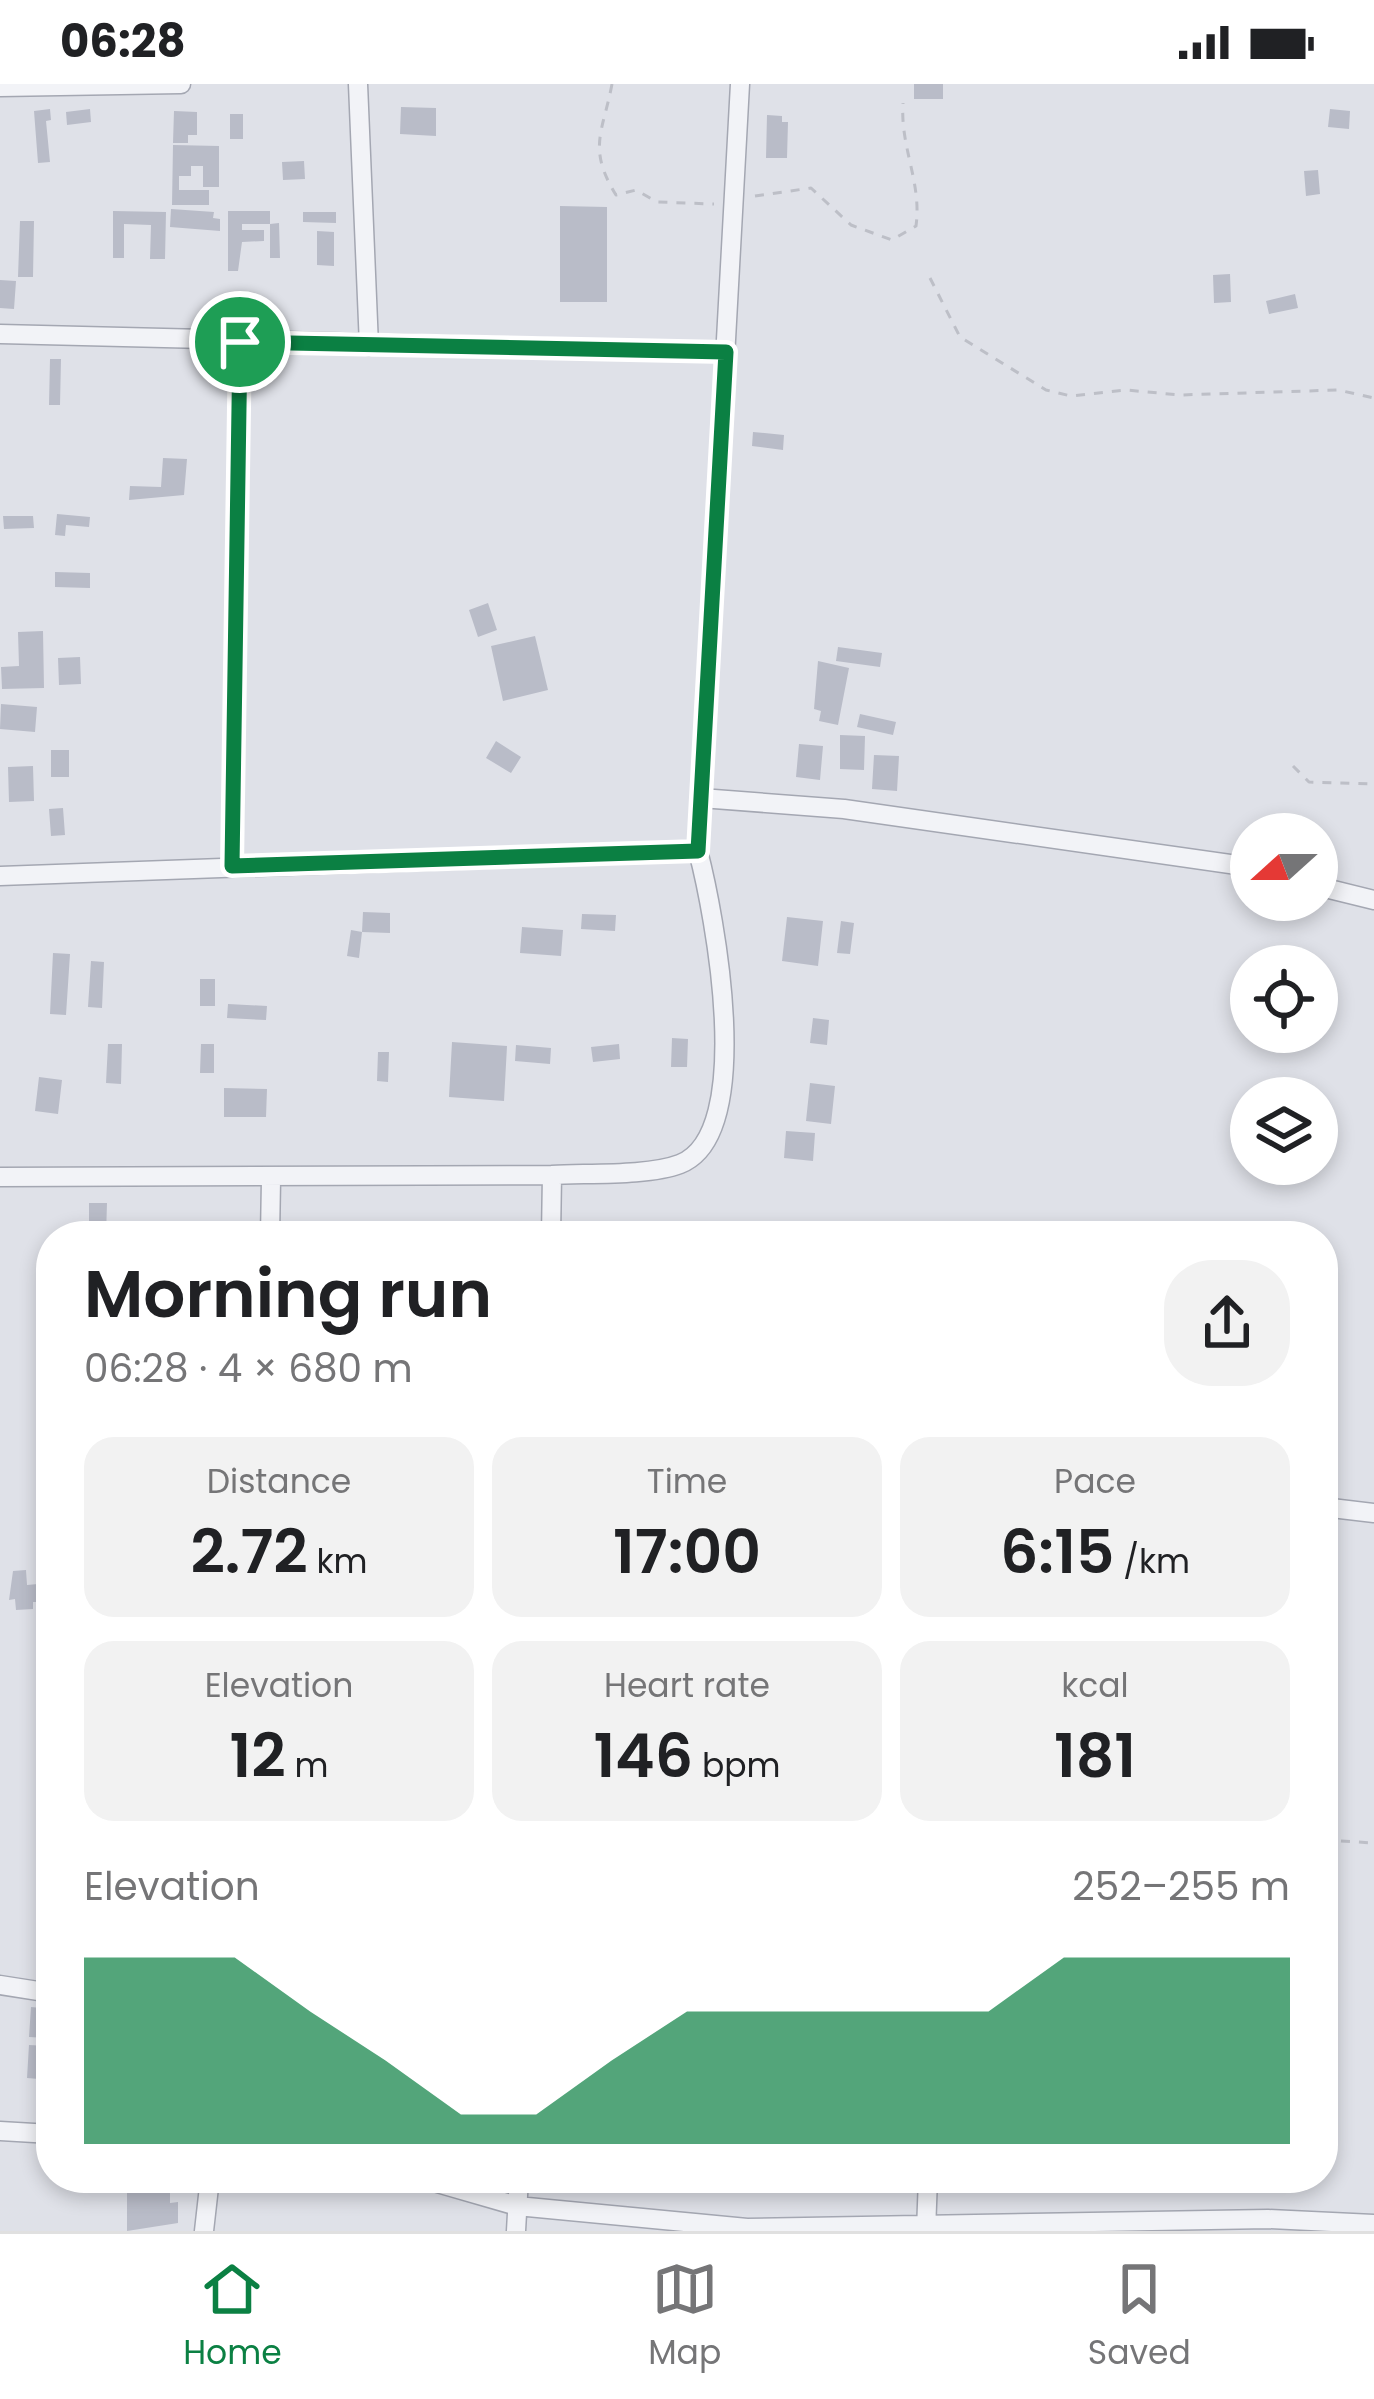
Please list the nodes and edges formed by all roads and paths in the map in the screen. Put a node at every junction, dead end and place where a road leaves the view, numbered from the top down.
1 (181, 84) edge
2 (358, 84) edge
3 (613, 84) edge
4 (740, 84) edge
5 (0, 87) edge
6 (903, 103) dead end
7 (734, 206) junction
8 (930, 278) dead end
9 (0, 334) edge
10 (240, 342) junction
11 (368, 346) junction
12 (726, 352) junction
13 (1374, 398) edge
14 (1294, 766) dead end
15 (1374, 784) edge
16 (701, 798) junction
17 (698, 851) junction
18 (1230, 864) edge
19 (232, 866) junction
20 (0, 875) edge
21 (1338, 891) edge
22 (1374, 900) edge
23 (552, 1175) junction
24 (0, 1177) edge
25 (271, 1180) junction
26 (270, 1221) edge
27 (550, 1221) edge
28 (1338, 1509) edge
29 (1374, 1513) edge
30 (1338, 1841) edge
31 (1374, 1843) edge
32 (0, 1984) edge
33 (36, 1990) edge
34 (0, 2131) edge
35 (36, 2133) edge
36 (208, 2193) edge
37 (472, 2193) edge
38 (518, 2193) edge
39 (927, 2193) edge
40 (517, 2206) junction
41 (1374, 2224) edge
42 (926, 2230) edge
43 (204, 2231) edge
44 (516, 2231) edge

1 - 5 street
2 - 11 street
3 - 7 path
4 - 7 street
6 - 7 path
7 - 12 street
8 - 13 path
9 - 10 street
10 - 11 street
10 - 19 street
11 - 12 street
12 - 16 street
14 - 15 path
16 - 17 street
16 - 18 street
17 - 19 street
17 - 23 street
19 - 20 street
21 - 22 street
23 - 25 street
23 - 27 street
24 - 25 street
25 - 26 street
28 - 29 street
30 - 31 path
32 - 33 street
34 - 35 street
36 - 43 street
37 - 40 street
38 - 40 street
39 - 42 street
40 - 42 street
40 - 44 street
41 - 42 street

